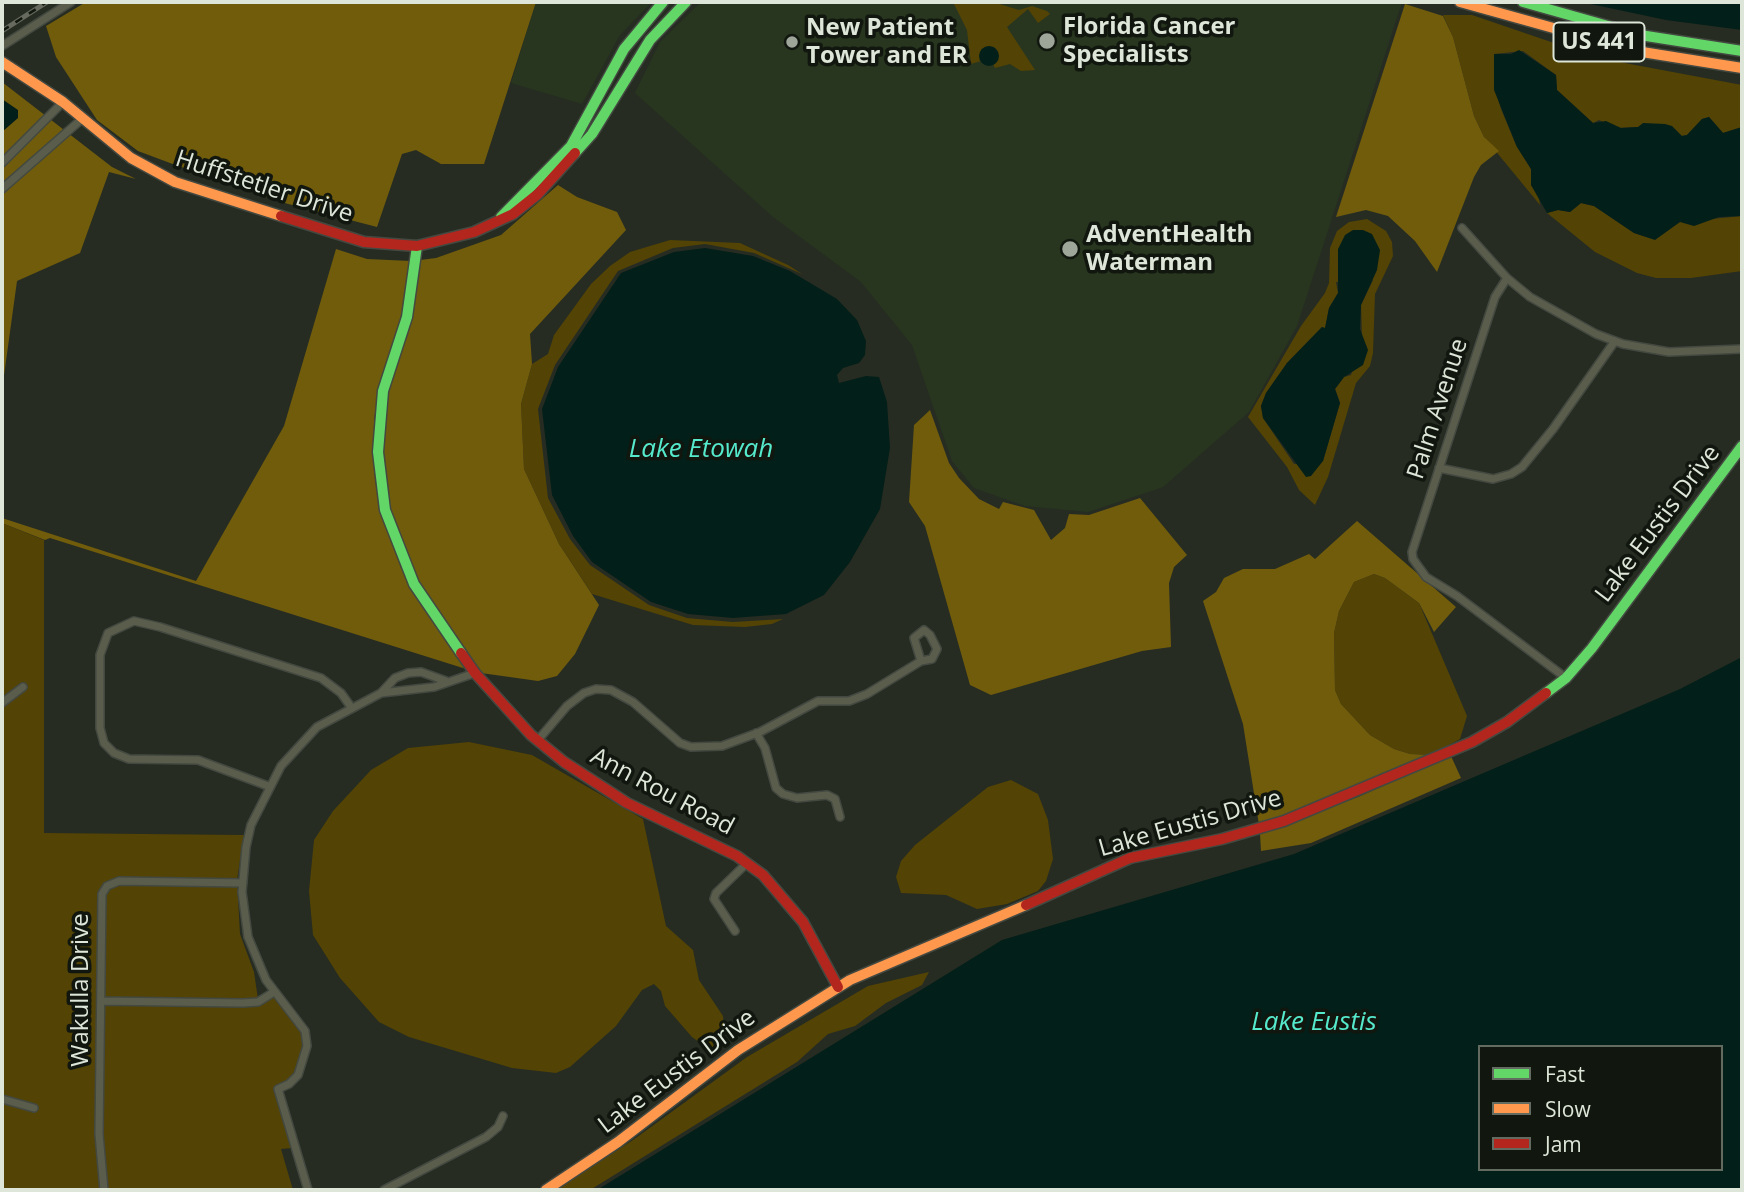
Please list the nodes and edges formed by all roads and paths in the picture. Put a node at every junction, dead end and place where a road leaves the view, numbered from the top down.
1 (71, 2) edge
2 (663, 2) edge
3 (686, 2) edge
4 (1460, 2) edge
5 (1523, 2) edge
6 (2, 46) edge
7 (1742, 51) edge
8 (2, 62) edge
9 (1742, 68) edge
10 (63, 102) junction
11 (83, 118) junction
12 (2, 163) edge
13 (2, 189) edge
14 (501, 218) junction
15 (1462, 228) dead end
16 (417, 246) junction
17 (1507, 278) junction
18 (1615, 341) junction
19 (1742, 349) edge
20 (1741, 449) edge
21 (1439, 468) junction
22 (921, 661) dead end
23 (475, 673) junction
24 (401, 676) junction
25 (1566, 678) junction
26 (446, 681) junction
27 (23, 687) dead end
28 (404, 689) junction
29 (381, 692) junction
30 (2, 703) edge
31 (351, 707) junction
32 (756, 733) junction
33 (538, 740) junction
34 (268, 786) junction
35 (840, 817) dead end
36 (747, 863) junction
37 (243, 883) junction
38 (735, 930) dead end
39 (838, 986) junction
40 (274, 992) junction
41 (101, 1001) junction
42 (2, 1099) edge
43 (34, 1108) dead end
44 (503, 1116) dead end
45 (104, 1190) edge
46 (307, 1190) edge
47 (384, 1190) edge
48 (546, 1190) edge

1 - 6 street
2 - 14 street, Huffstetler Drive
3 - 14 street, Huffstetler Drive
4 - 9 street, US 441
5 - 7 street, US 441
8 - 10 street, Huffstetler Drive
10 - 11 street, Huffstetler Drive
10 - 12 street
11 - 13 street
11 - 16 street, Huffstetler Drive
14 - 16 street, Huffstetler Drive
15 - 17 street
16 - 23 street, Ann Rou Road
17 - 18 street
17 - 21 street, Palm Avenue
18 - 19 street
18 - 21 street
20 - 25 street, Lake Eustis Drive
21 - 25 street, Palm Avenue
22 - 32 street
23 - 26 street
23 - 33 street, Ann Rou Road
24 - 26 street
24 - 28 street
24 - 29 street
25 - 39 street, Lake Eustis Drive
26 - 28 street
27 - 30 street
28 - 29 street
29 - 31 street
31 - 34 street
31 - 34 street
32 - 33 street
32 - 35 street
33 - 36 street, Ann Rou Road
34 - 37 street
36 - 38 street
36 - 39 street, Ann Rou Road
37 - 40 street
37 - 41 street, Wakulla Drive
39 - 48 street, Lake Eustis Drive
40 - 41 street
40 - 46 street
41 - 45 street, Wakulla Drive
42 - 43 street
44 - 47 street

